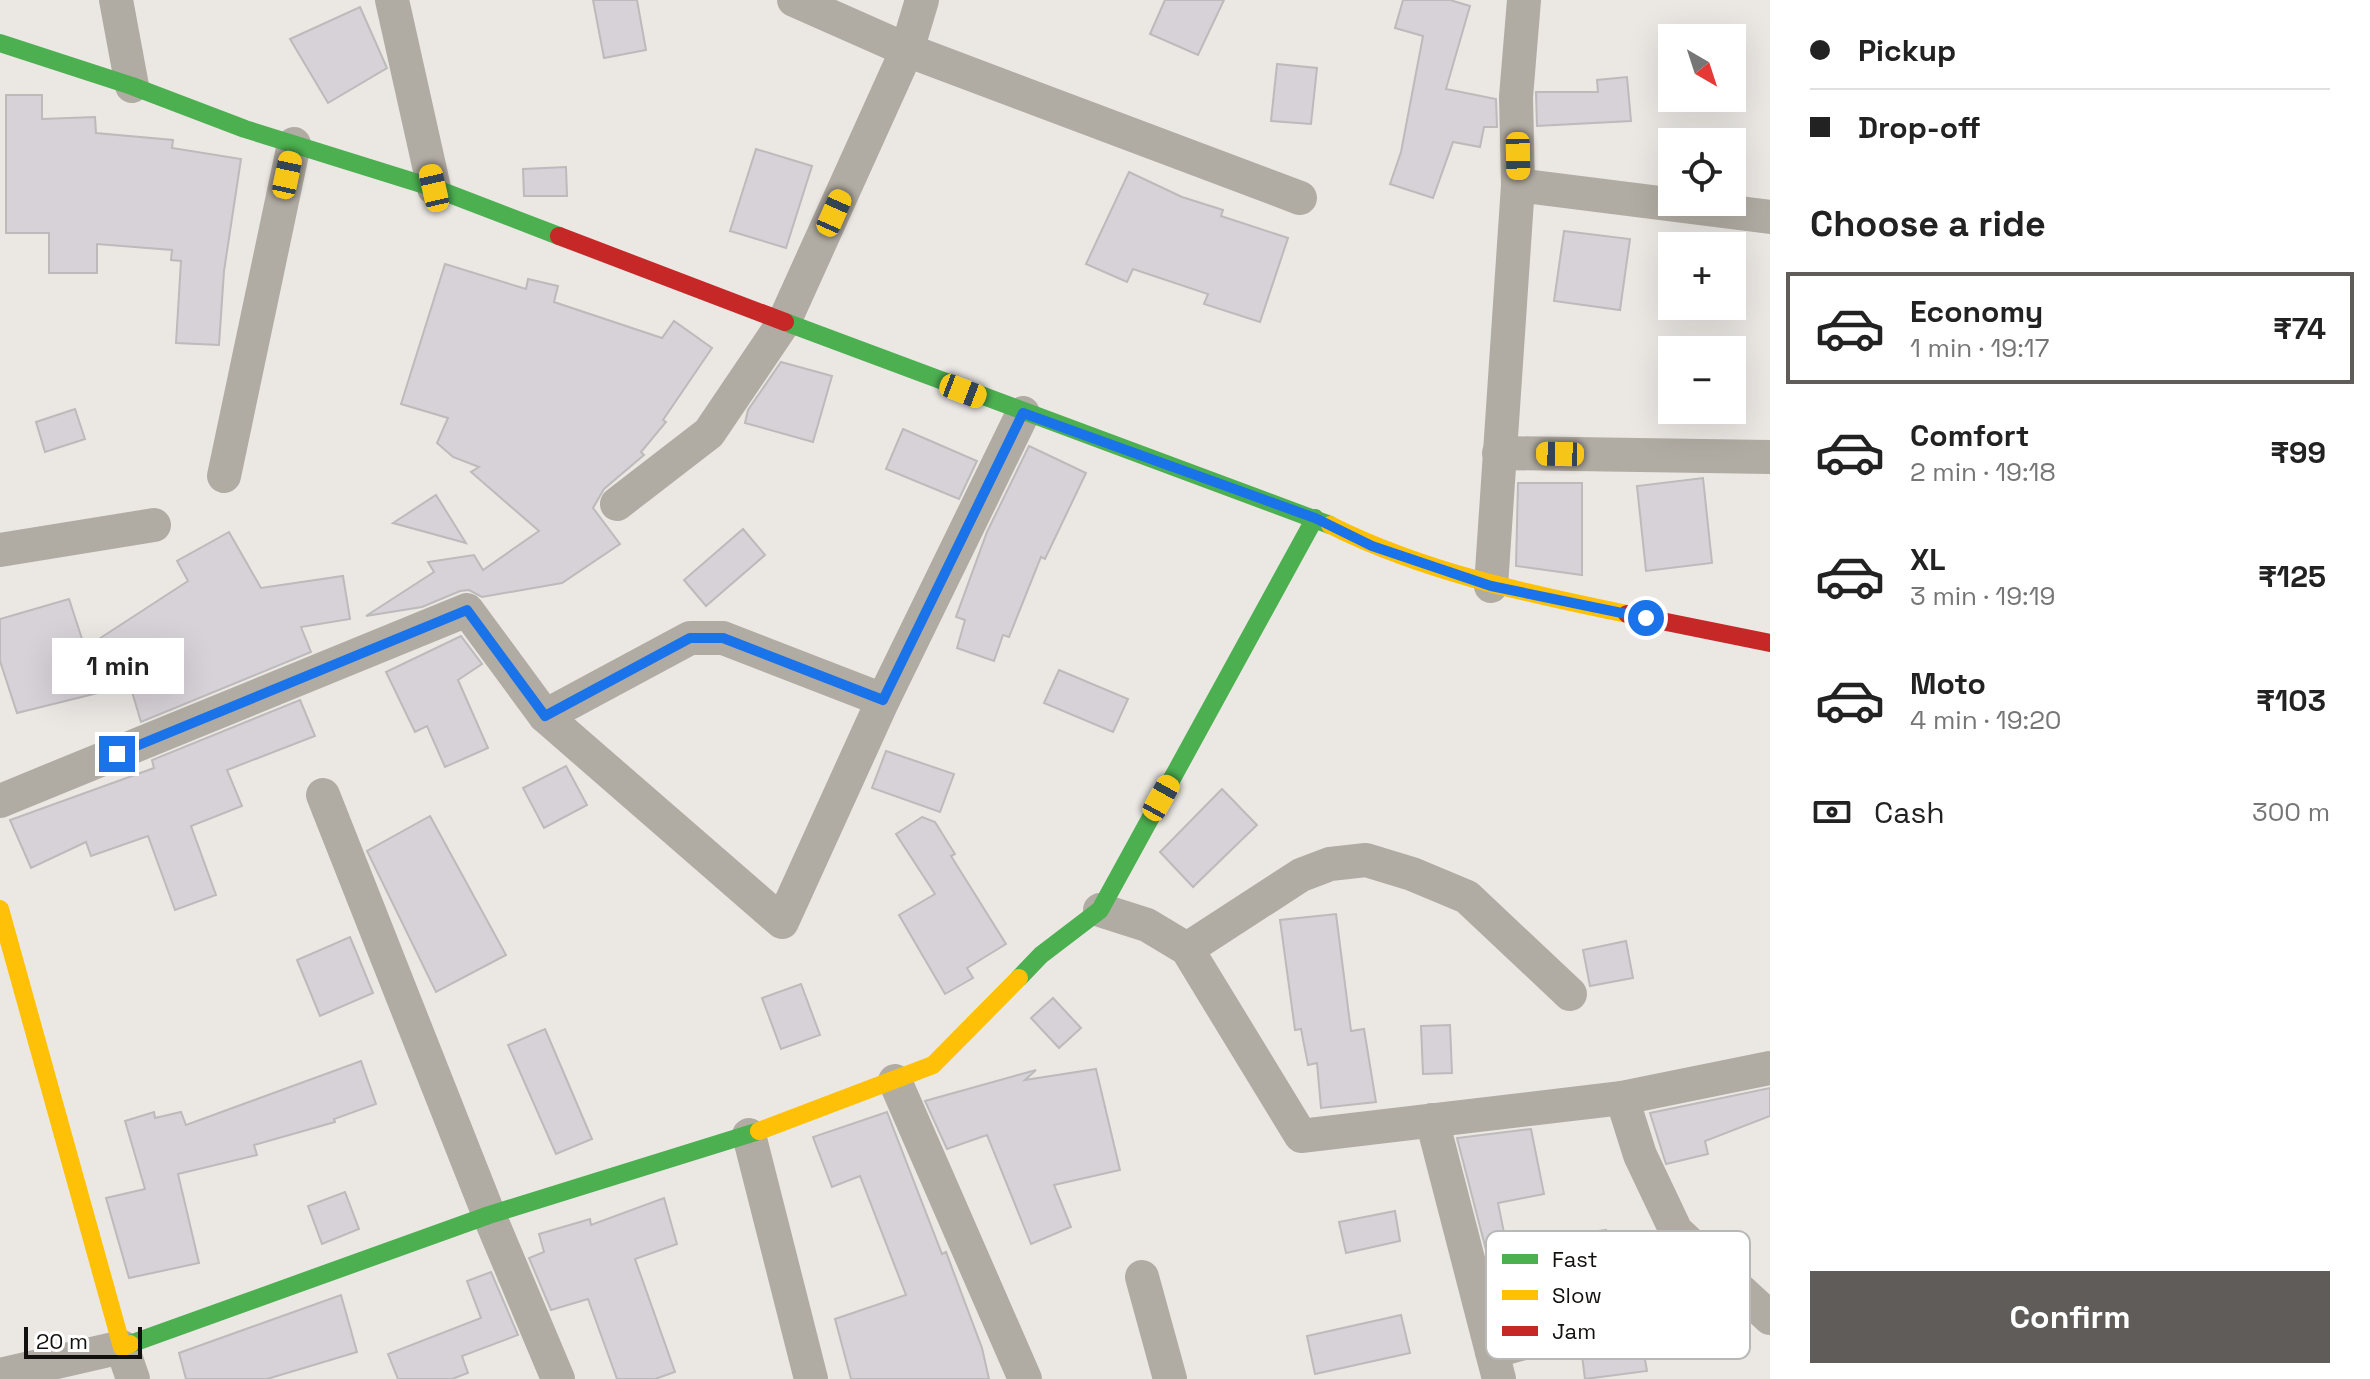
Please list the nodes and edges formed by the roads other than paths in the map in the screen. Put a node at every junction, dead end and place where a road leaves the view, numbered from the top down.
1 (116, 0) edge
2 (794, 0) edge
3 (922, 0) edge
4 (1524, 0) edge
5 (402, 2) edge
6 (0, 43) edge
7 (907, 50) junction
8 (132, 86) junction
9 (294, 144) junction
10 (1518, 185) junction
11 (434, 188) junction
12 (1300, 198) dead end
13 (1770, 217) edge
14 (784, 322) junction
15 (1023, 413) junction
16 (1499, 453) junction
17 (1770, 457) edge
18 (224, 476) dead end
19 (617, 504) dead end
20 (1315, 518) junction
21 (154, 525) dead end
22 (0, 550) edge
23 (1491, 586) junction
24 (1770, 643) edge
25 (883, 700) junction
26 (545, 716) junction
27 (323, 795) dead end
28 (0, 801) edge
29 (0, 909) edge
30 (1100, 910) junction
31 (1187, 949) junction
32 (1570, 994) dead end
33 (1770, 1068) edge
34 (895, 1081) junction
35 (1622, 1098) junction
36 (1432, 1120) junction
37 (749, 1135) junction
38 (489, 1215) junction
39 (1676, 1231) edge
40 (1142, 1277) dead end
41 (1750, 1300) edge
42 (1770, 1318) edge
43 (1486, 1331) edge
44 (122, 1347) junction
45 (1515, 1359) edge
46 (1495, 1366) edge
47 (0, 1375) edge
48 (133, 1379) edge
49 (558, 1379) edge
50 (811, 1379) edge
51 (1025, 1379) edge
52 (1170, 1379) edge

1 - 8 street
2 - 7 street
3 - 7 street
4 - 10 street
5 - 11 street
6 - 8 street
7 - 12 street
7 - 14 street
8 - 9 street
9 - 11 street
9 - 18 street
10 - 13 street
10 - 16 street
11 - 14 street
14 - 15 street
14 - 19 street
15 - 20 street
15 - 25 street
16 - 17 street
16 - 23 street
20 - 23 street
20 - 30 street
21 - 22 street
23 - 24 street
25 - 26 street
25 - 26 street
26 - 28 street
27 - 38 street
29 - 44 street
30 - 31 street
30 - 34 street
31 - 32 street
31 - 36 street
33 - 35 street
34 - 37 street
34 - 51 street
35 - 36 street
35 - 39 street
36 - 43 street
37 - 38 street
37 - 50 street
38 - 44 street
38 - 49 street
40 - 52 street
41 - 42 street
44 - 47 street
44 - 48 street
45 - 46 street

